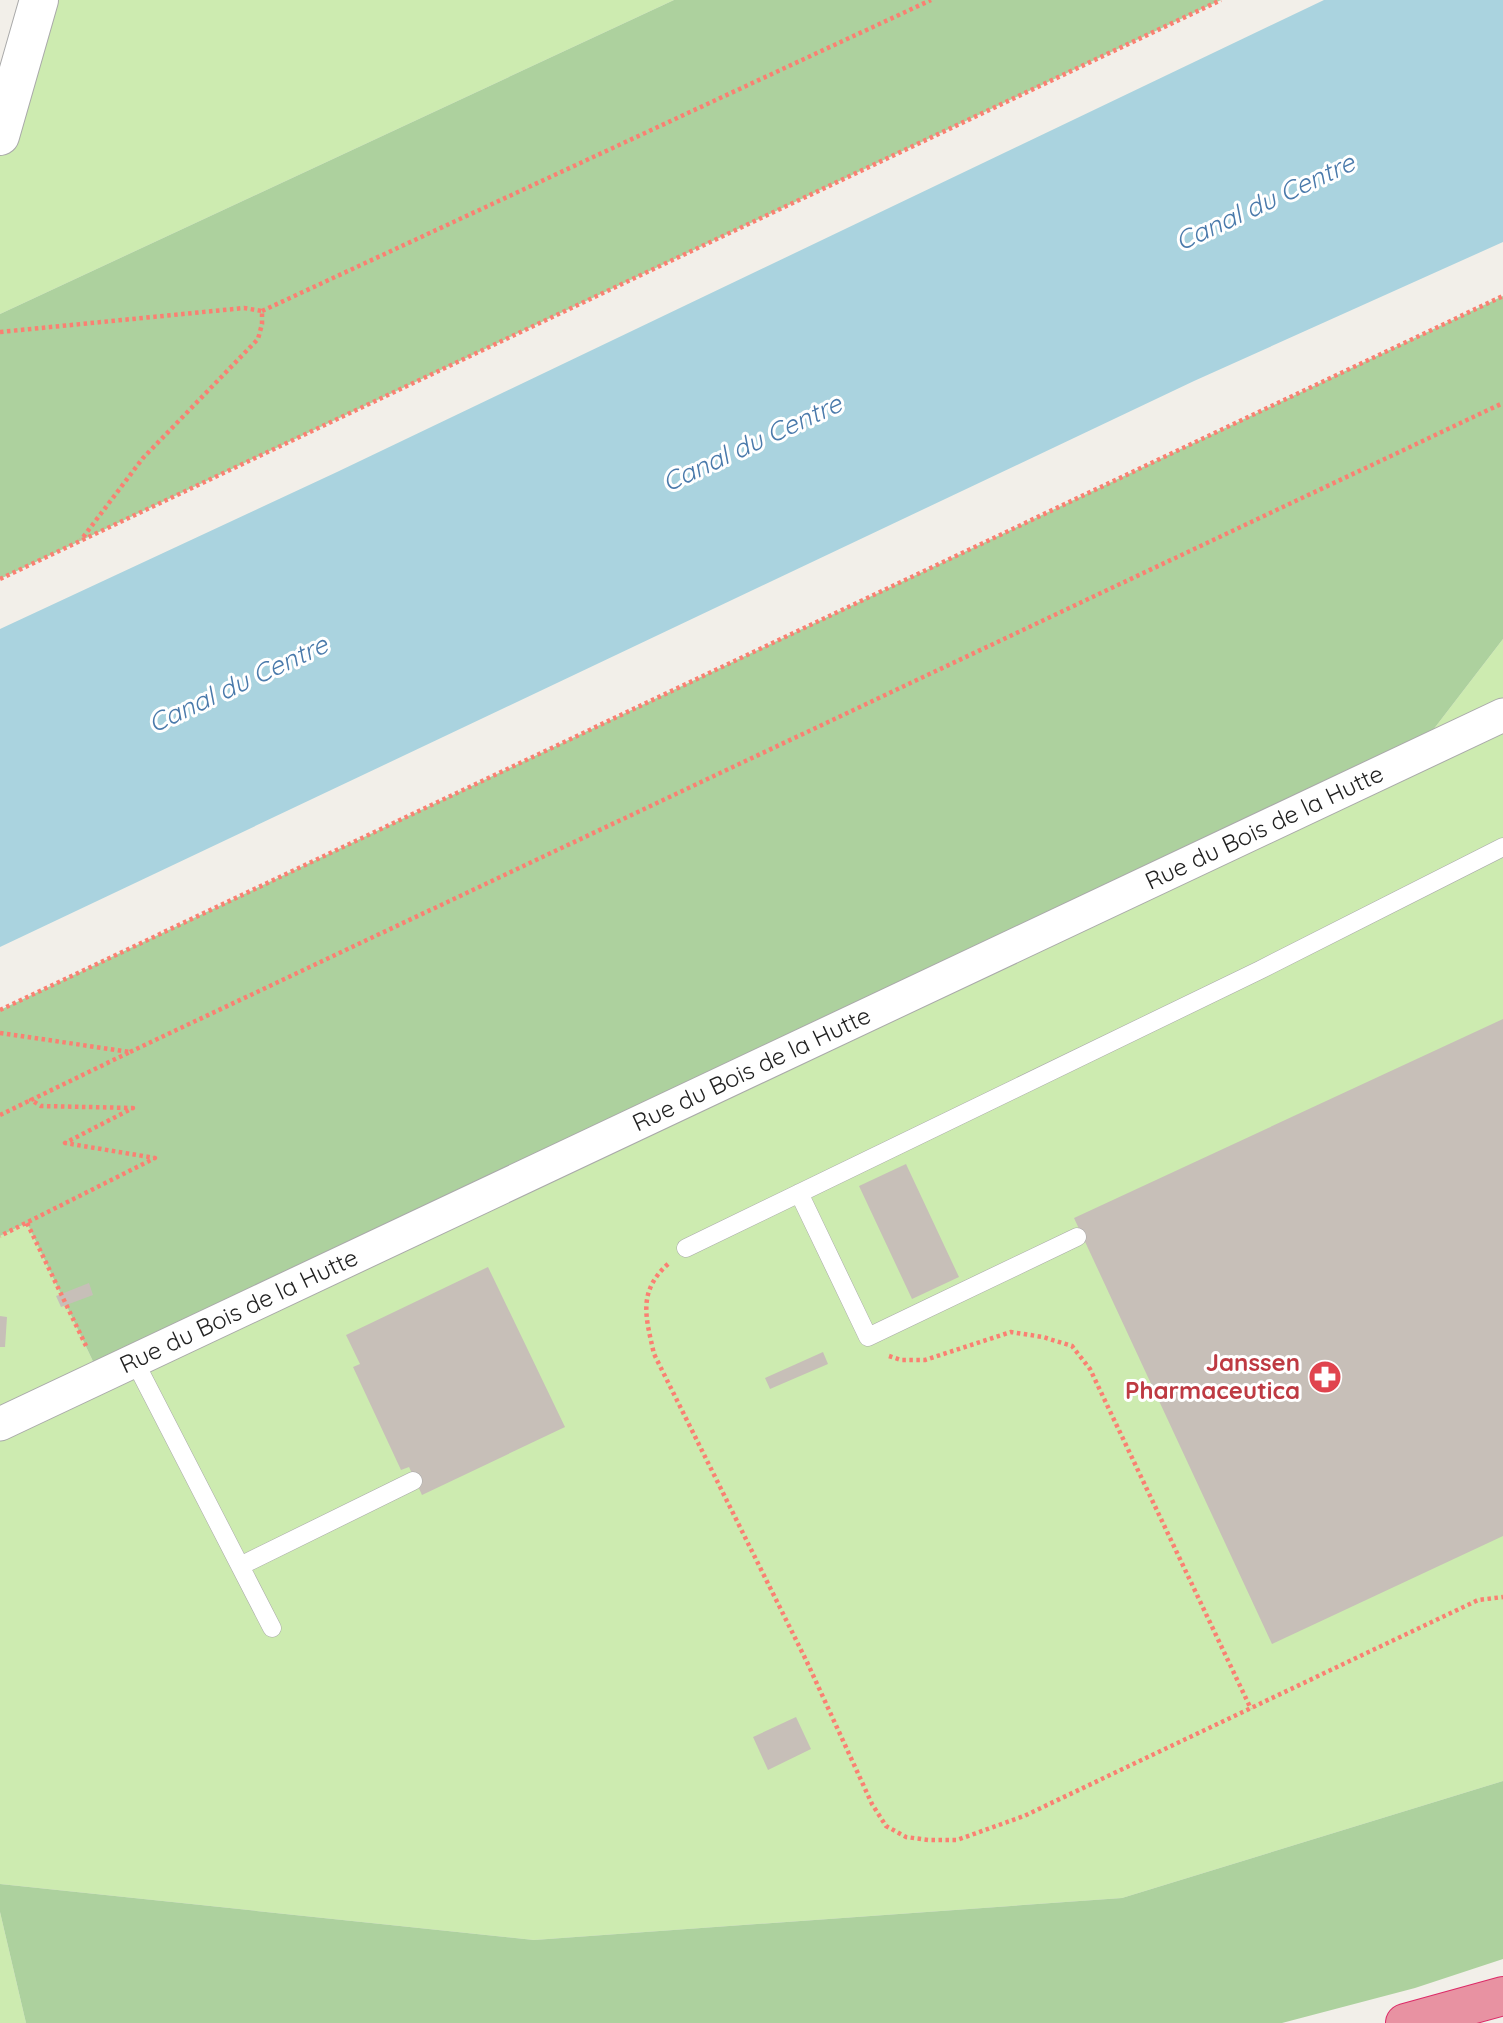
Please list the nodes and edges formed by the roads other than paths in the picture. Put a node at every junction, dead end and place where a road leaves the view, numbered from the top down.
1 (39, 0) edge
2 (0, 136) edge
3 (1503, 715) edge
4 (1503, 847) edge
5 (799, 1194) junction
6 (1077, 1237) dead end
7 (686, 1248) road end
8 (134, 1360) junction
9 (0, 1423) edge
10 (413, 1481) dead end
11 (240, 1566) junction
12 (272, 1628) dead end
13 (1503, 1996) edge
14 (1405, 2023) edge

1 - 2 street
3 - 8 street, Rue du Bois de la Hutte
4 - 5 lane
5 - 6 lane
5 - 7 lane
8 - 9 street, Rue du Bois de la Hutte
8 - 11 lane
10 - 11 lane
11 - 12 lane
13 - 14 highway

